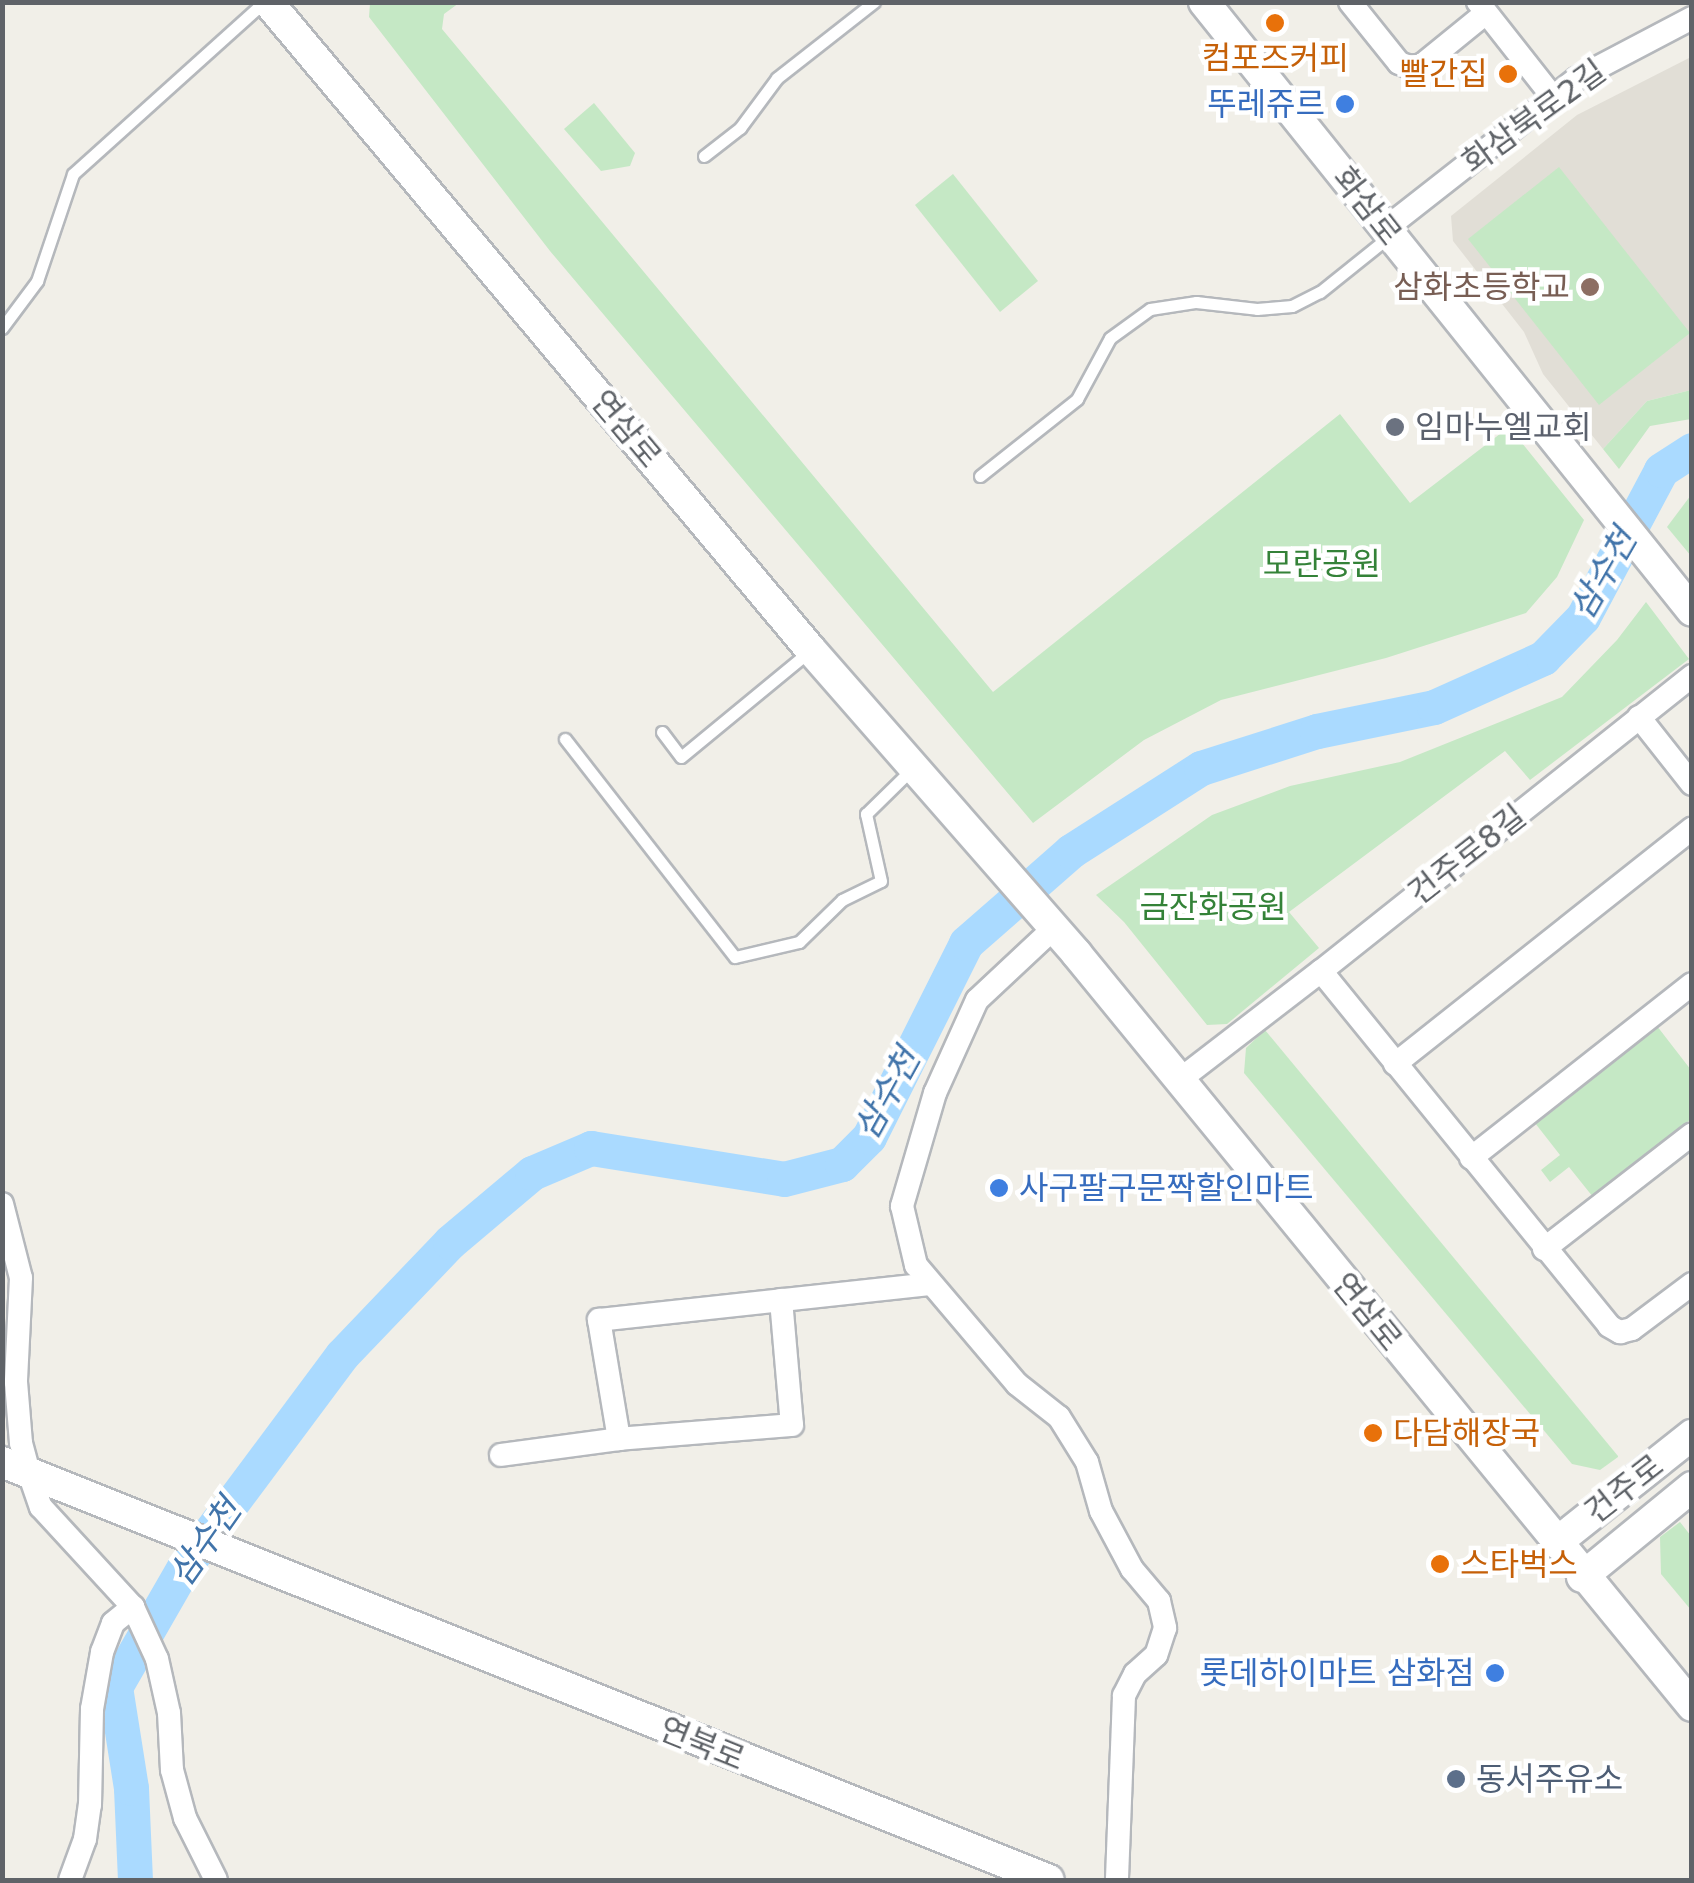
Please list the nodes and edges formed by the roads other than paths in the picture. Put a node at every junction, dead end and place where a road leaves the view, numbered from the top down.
1 (266, 2) edge
2 (874, 2) edge
3 (1204, 2) edge
4 (1350, 2) edge
5 (1482, 8) edge
6 (1692, 18) edge
7 (1552, 96) junction
8 (704, 156) dead end
9 (1388, 233) junction
10 (2, 328) edge
11 (980, 476) dead end
12 (1692, 610) edge
13 (811, 650) junction
14 (1692, 676) edge
15 (1639, 717) junction
16 (662, 732) dead end
17 (564, 739) dead end
18 (914, 767) junction
19 (1692, 784) edge
20 (1692, 830) edge
21 (1050, 922) junction
22 (1322, 972) junction
23 (1692, 984) edge
24 (1394, 1064) junction
25 (1178, 1081) junction
26 (1692, 1134) edge
27 (1471, 1158) junction
28 (2, 1204) edge
29 (1544, 1249) junction
30 (930, 1284) junction
31 (1692, 1284) edge
32 (781, 1300) junction
33 (1692, 1435) edge
34 (619, 1439) junction
35 (501, 1455) dead end
36 (16, 1468) edge
37 (1692, 1487) edge
38 (1556, 1543) junction
39 (1582, 1577) junction
40 (133, 1607) junction
41 (1692, 1706) edge
42 (70, 1880) edge
43 (216, 1880) edge
44 (1050, 1880) edge
45 (1118, 1880) edge

1 - 10 lane
1 - 13 main road, 연삼로
2 - 8 lane
3 - 9 main road, 화삼로
4 - 5 street
5 - 7 street
6 - 7 street, 화삼북로2길
7 - 9 street, 화삼북로2길
9 - 11 lane
9 - 12 main road, 화삼로
13 - 16 lane
13 - 18 main road, 연삼로
14 - 15 street, 건주로8길
15 - 19 street
15 - 22 street, 건주로8길
17 - 18 lane
18 - 21 main road, 연삼로
20 - 24 street
21 - 25 main road, 연삼로
21 - 30 street
22 - 24 street
22 - 25 street, 건주로8길
23 - 27 street
24 - 27 street
25 - 38 main road, 연삼로
26 - 29 street
27 - 29 street
28 - 36 street
29 - 31 street
30 - 32 street
30 - 45 street
32 - 34 street
32 - 34 street
33 - 38 main road, 건주로
34 - 35 street
36 - 40 street
36 - 44 main road, 연북로
37 - 39 main road, 건주로
38 - 39 main road, 연삼로
39 - 41 main road, 연삼로
40 - 42 street
40 - 43 street

